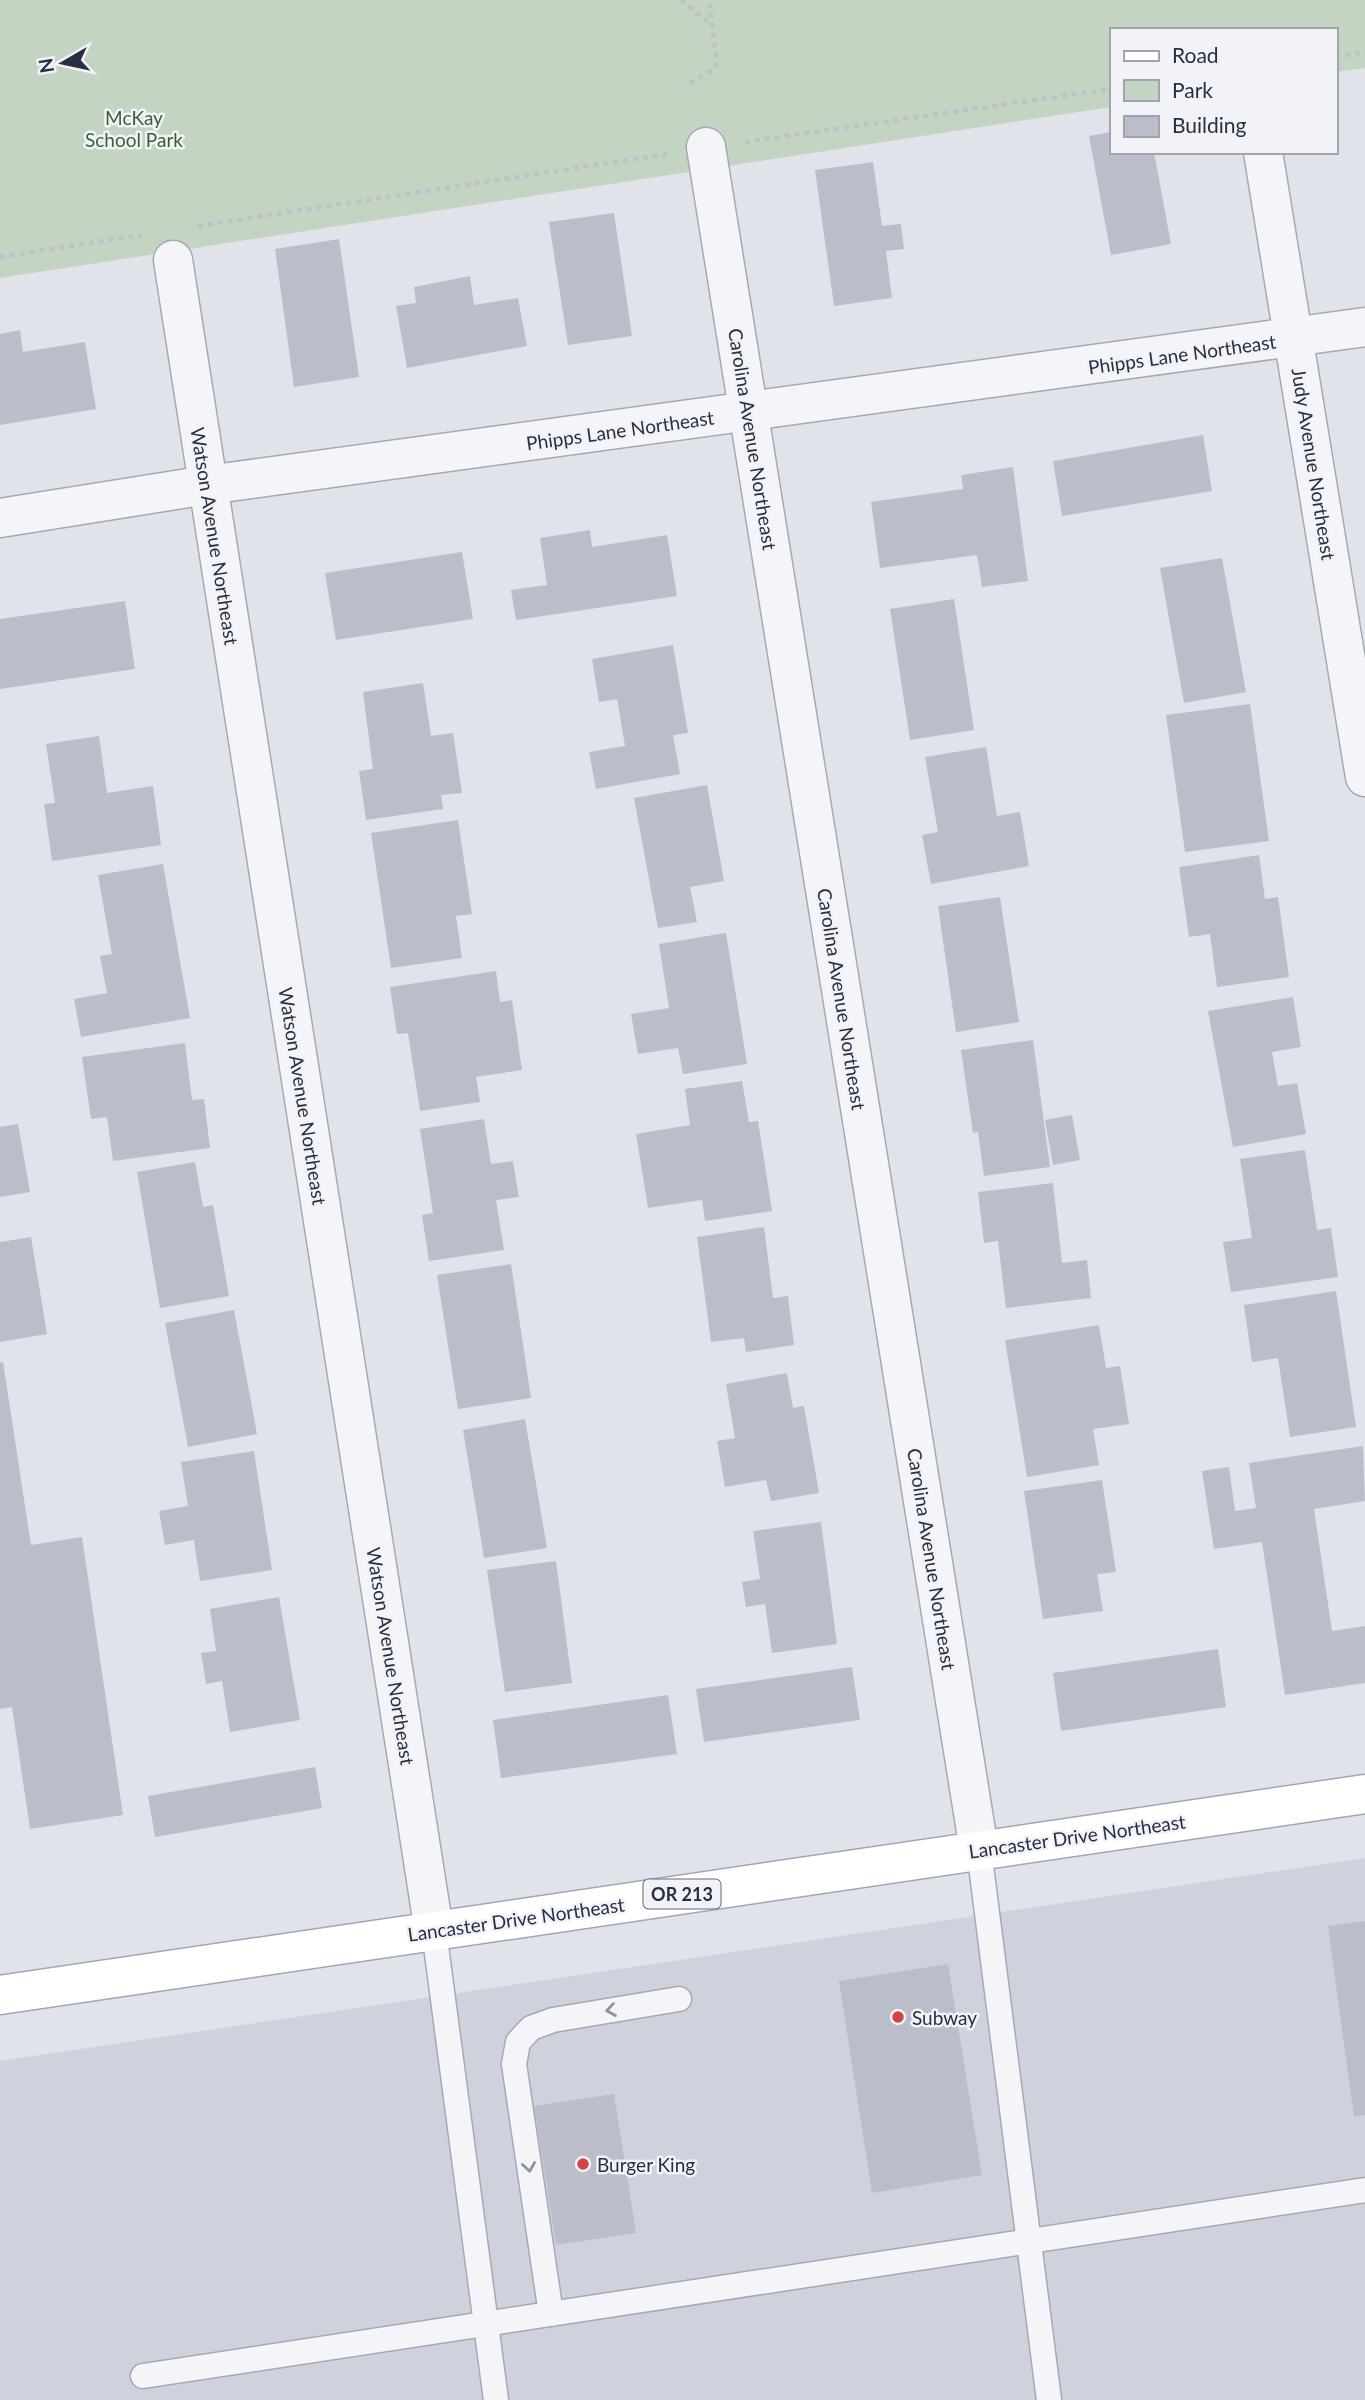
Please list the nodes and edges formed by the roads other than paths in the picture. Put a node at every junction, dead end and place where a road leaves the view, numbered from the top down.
1 (706, 148) road end
2 (1263, 154) edge
3 (171, 241) road end
4 (1365, 327) edge
5 (1293, 338) junction
6 (748, 412) junction
7 (207, 485) junction
8 (0, 518) edge
9 (1365, 776) edge
10 (1365, 1794) edge
11 (979, 1850) junction
12 (434, 1931) junction
13 (0, 1995) edge
14 (679, 2000) dead end
15 (1365, 2190) edge
16 (1029, 2241) junction
17 (551, 2314) junction
18 (484, 2324) junction
19 (143, 2376) dead end
20 (496, 2400) edge
21 (1049, 2400) edge

1 - 6 street, Carolina Avenue Northeast
2 - 5 street, Judy Avenue Northeast
3 - 7 street, Watson Avenue Northeast
4 - 5 street, Phipps Lane Northeast
5 - 6 street, Phipps Lane Northeast
5 - 9 street, Judy Avenue Northeast
6 - 7 street, Phipps Lane Northeast
6 - 11 street, Carolina Avenue Northeast
7 - 8 street, Phipps Lane Northeast
7 - 12 street, Watson Avenue Northeast
10 - 11 main road, Lancaster Drive Northeast / OR 213
11 - 12 main road, Lancaster Drive Northeast / OR 213
11 - 16 lane
12 - 13 main road, Lancaster Drive Northeast / OR 213
12 - 18 lane
14 -> 17 lane
15 - 16 lane
16 - 17 lane
16 - 21 lane
17 - 18 lane
18 - 19 lane
18 - 20 lane

